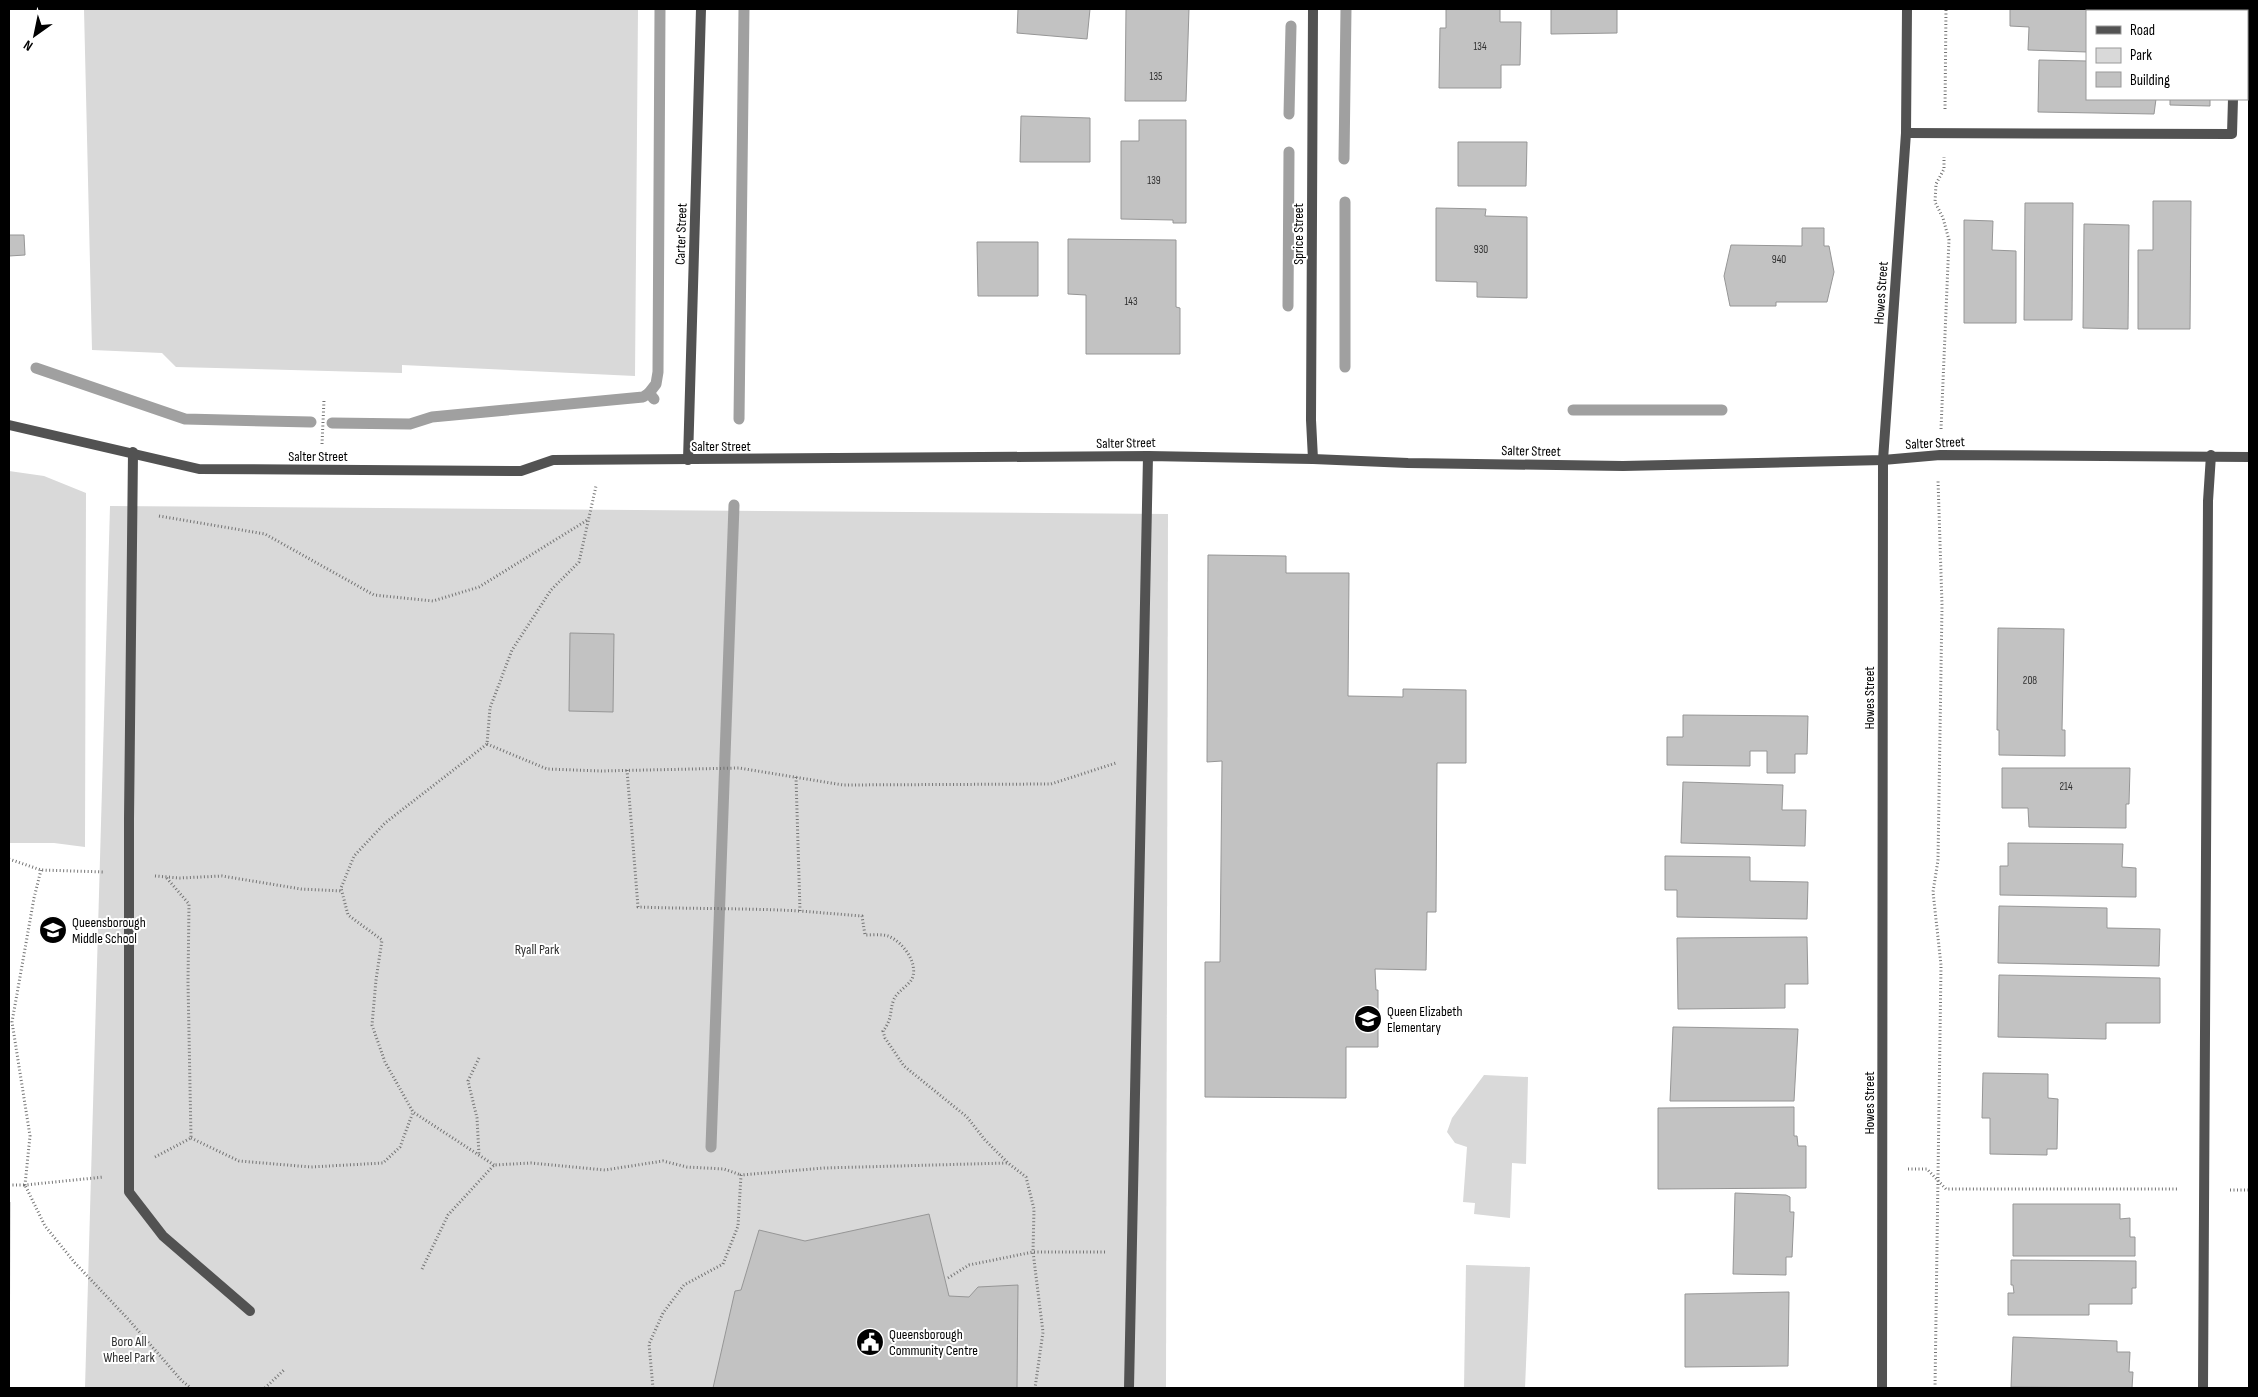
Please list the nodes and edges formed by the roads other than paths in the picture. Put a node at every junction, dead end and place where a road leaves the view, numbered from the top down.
1 (701, 9) edge
2 (1313, 9) edge
3 (1907, 9) edge
4 (2234, 100) edge
5 (1906, 133) junction
6 (9, 425) edge
7 (133, 452) junction
8 (2211, 455) junction
9 (1148, 456) junction
10 (2249, 457) edge
11 (1313, 459) junction
12 (688, 460) junction
13 (1883, 460) junction
14 (250, 1311) dead end
15 (1129, 1388) edge
16 (1882, 1388) edge
17 (2203, 1388) edge

1 - 12 street, Carter Street
2 - 11 street, Sprice Street
3 - 5 street, Howes Street
4 - 5 street
5 - 13 street, Howes Street
6 - 7 street, Salter Street
7 - 12 street, Salter Street
7 - 14 street
8 - 10 street, Salter Street
8 - 13 street, Salter Street
8 - 17 street
9 - 11 street, Salter Street
9 - 12 street, Salter Street
9 - 15 street
11 - 13 street, Salter Street
13 - 16 street, Howes Street

